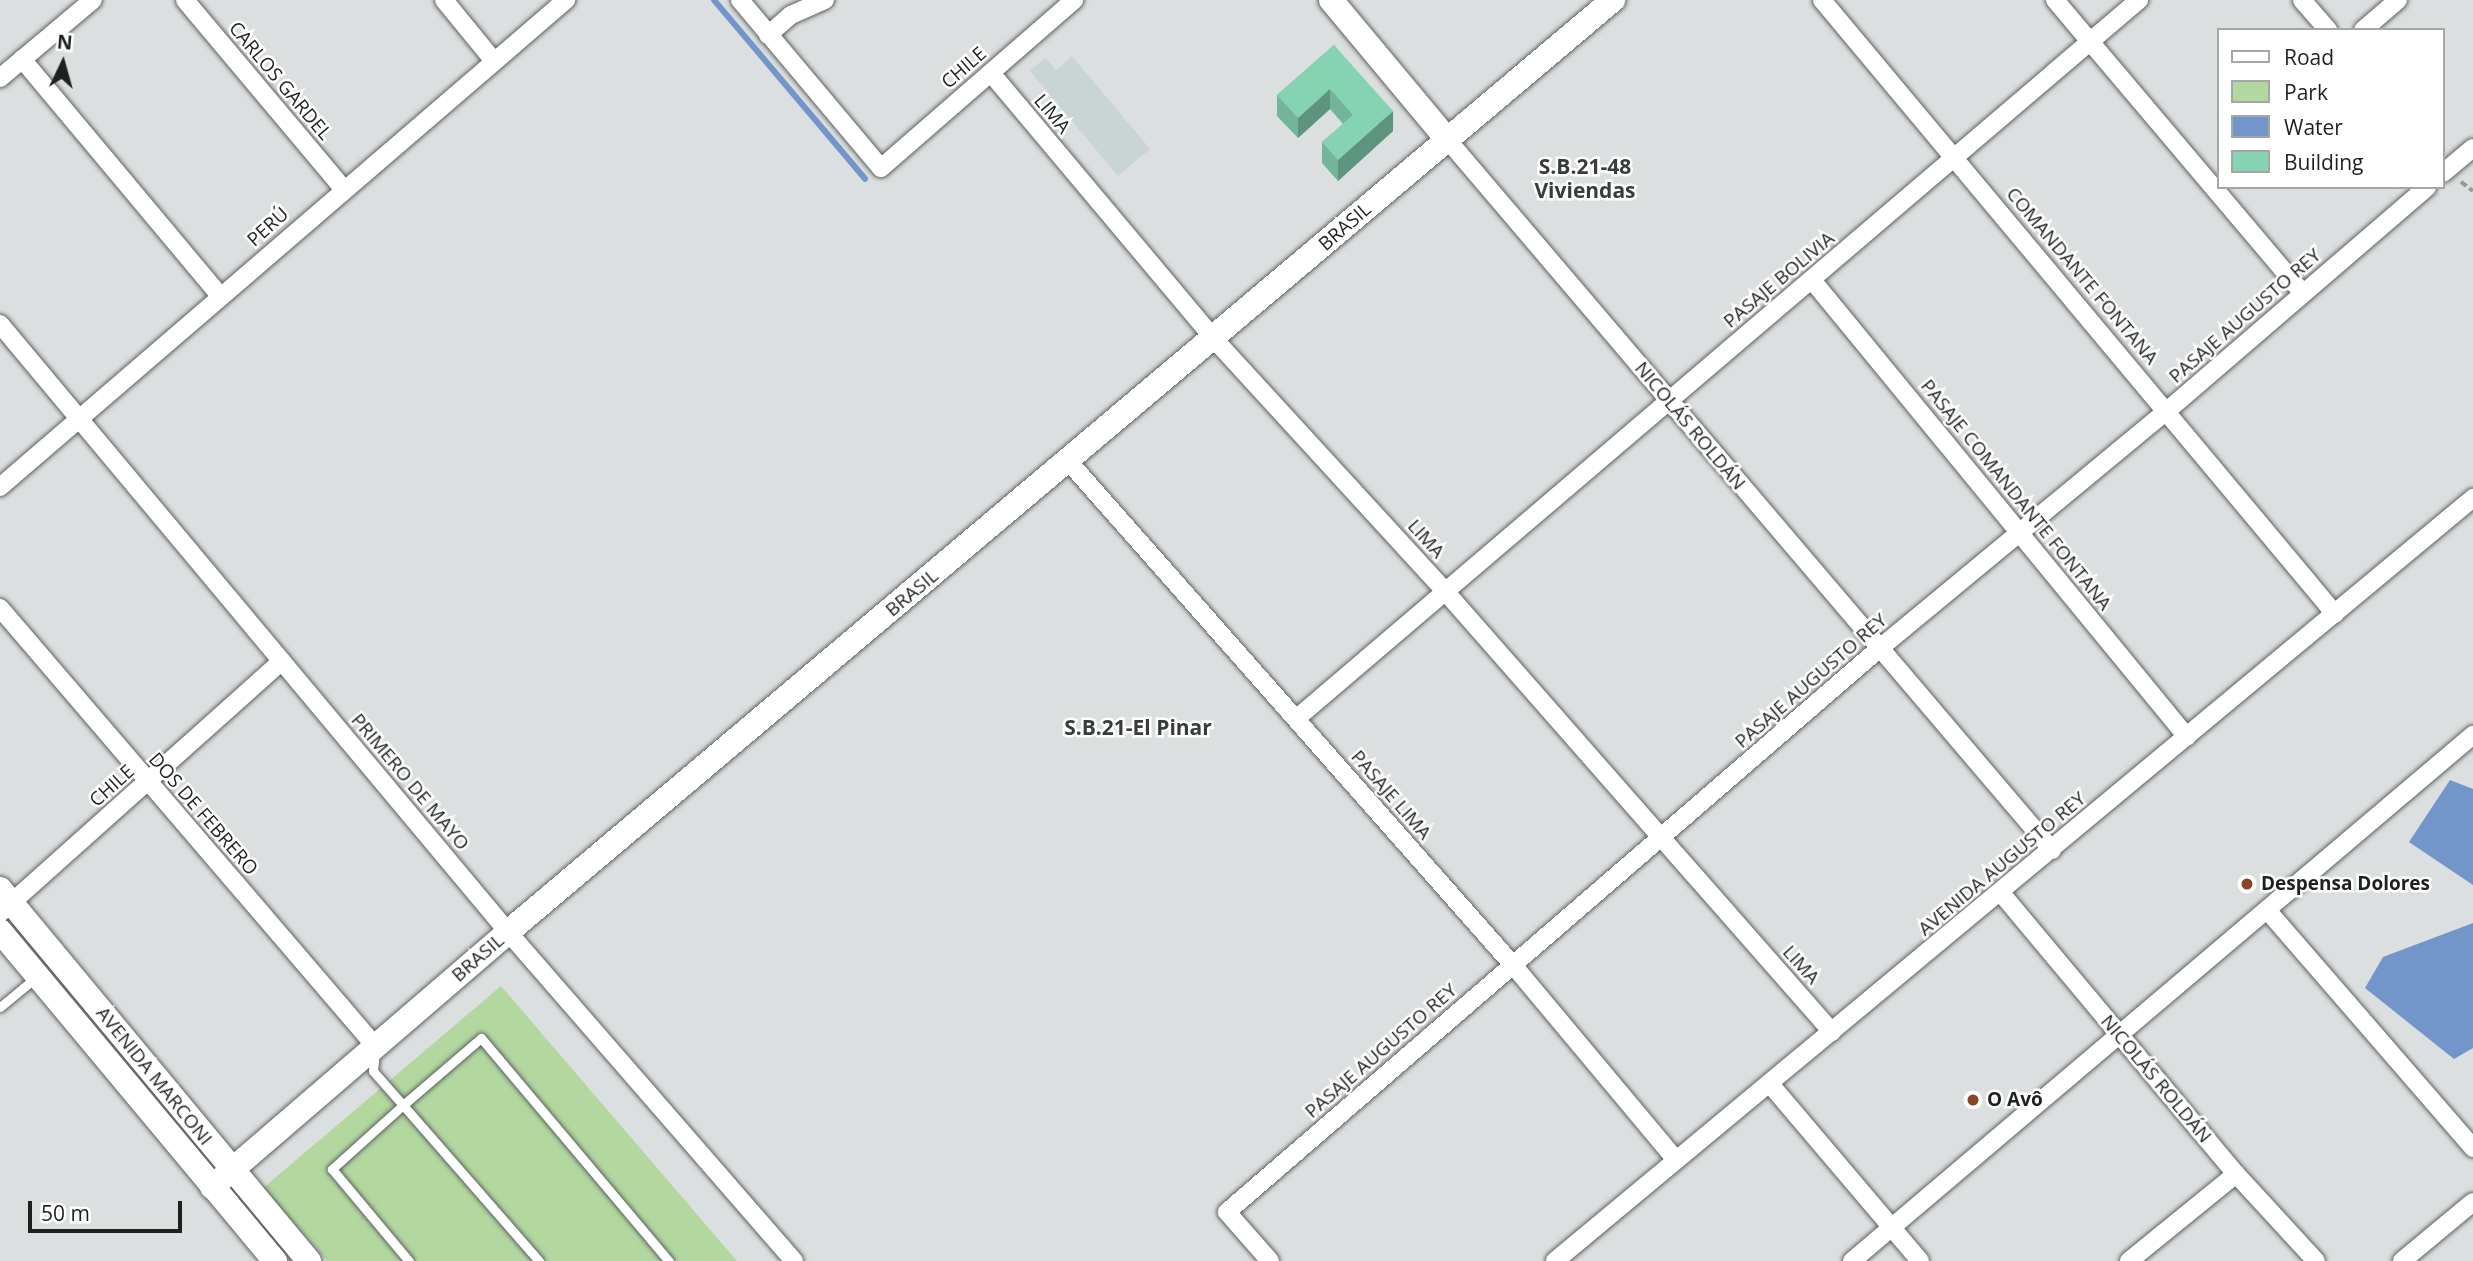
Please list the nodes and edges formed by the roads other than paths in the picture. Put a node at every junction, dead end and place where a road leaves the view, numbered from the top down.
1 (93, 0) edge
2 (185, 0) edge
3 (444, 0) edge
4 (566, 0) edge
5 (740, 0) edge
6 (825, 0) edge
7 (1074, 0) edge
8 (1331, 0) edge
9 (1613, 0) edge
10 (1822, 0) edge
11 (2055, 0) edge
12 (2139, 0) edge
13 (2302, 0) edge
14 (2398, 0) edge
15 (2326, 28) edge
16 (2365, 28) edge
17 (768, 35) junction
18 (2089, 42) junction
19 (22, 59) junction
20 (494, 61) junction
21 (991, 73) junction
22 (0, 78) edge
23 (1446, 138) junction
24 (2473, 148) edge
25 (1957, 159) junction
26 (2445, 169) edge
27 (343, 188) junction
28 (2425, 189) edge
29 (1812, 280) junction
30 (2303, 293) junction
31 (221, 297) junction
32 (0, 324) edge
33 (1215, 340) junction
34 (1669, 400) junction
35 (2168, 411) junction
36 (80, 418) junction
37 (1069, 462) junction
38 (0, 487) edge
39 (2473, 498) edge
40 (2020, 532) junction
41 (1444, 590) junction
42 (0, 608) edge
43 (2335, 614) junction
44 (1880, 648) junction
45 (282, 660) junction
46 (1297, 718) junction
47 (2473, 735) edge
48 (2187, 737) junction
49 (148, 783) junction
50 (1660, 838) junction
51 (2052, 850) junction
52 (2001, 893) junction
53 (4, 902) edge
54 (2267, 910) junction
55 (0, 931) edge
56 (508, 932) junction
57 (1513, 965) junction
58 (36, 976) junction
59 (0, 1007) edge
60 (1832, 1032) junction
61 (2117, 1033) junction
62 (376, 1047) junction
63 (1770, 1084) junction
64 (403, 1105) junction
65 (2473, 1148) edge
66 (1676, 1160) junction
67 (232, 1171) junction
68 (2236, 1174) junction
69 (212, 1187) junction
70 (2473, 1202) edge
71 (1892, 1228) junction
72 (275, 1261) edge
73 (310, 1261) edge
74 (409, 1261) edge
75 (539, 1261) edge
76 (669, 1261) edge
77 (794, 1261) edge
78 (1270, 1261) edge
79 (1555, 1261) edge
80 (1852, 1261) edge
81 (1920, 1261) edge
82 (2129, 1261) edge
83 (2316, 1261) edge
84 (2402, 1261) edge

1 - 19 street
2 - 27 street, CARLOS GARDEL
3 - 20 street
4 - 20 street, PERÚ
5 - 17 street
6 - 17 street
7 - 21 street, CHILE
8 - 23 street, NICOLÁS ROLDÁN
9 - 23 street, BRASIL
10 - 25 street, COMANDANTE FONTANA
11 - 18 street
12 - 18 street, PASAJE BOLIVIA
13 - 15 street
14 - 16 street
17 - 21 street, CHILE
18 - 25 street, PASAJE BOLIVIA
18 - 30 street
19 - 22 street
19 - 31 street
20 - 27 street, PERÚ
21 - 33 street, LIMA
23 - 33 street, BRASIL
23 - 34 street, NICOLÁS ROLDÁN
24 - 26 street
25 - 29 street, PASAJE BOLIVIA
25 - 35 street, COMANDANTE FONTANA
27 - 31 street, PERÚ
28 - 30 street, PASAJE AUGUSTO REY
29 - 34 street, PASAJE BOLIVIA
29 - 40 street, PASAJE COMANDANTE FONTANA
30 - 35 street, PASAJE AUGUSTO REY
31 - 36 street, PERÚ
32 - 36 street, PRIMERO DE MAYO
33 - 37 street, BRASIL
33 - 41 street, LIMA
34 - 41 street, PASAJE BOLIVIA
34 - 44 street, NICOLÁS ROLDÁN
35 - 40 street, PASAJE AUGUSTO REY
35 - 43 street, COMANDANTE FONTANA
36 - 38 street, PERÚ
36 - 45 street, PRIMERO DE MAYO
37 - 46 street, PASAJE LIMA
37 - 56 street, BRASIL
39 - 43 street, AVENIDA AUGUSTO REY
40 - 44 street, PASAJE AUGUSTO REY
40 - 48 street, PASAJE COMANDANTE FONTANA
41 - 46 street, PASAJE BOLIVIA
41 - 50 street, LIMA
42 - 49 street, DOS DE FEBRERO
43 - 48 street, AVENIDA AUGUSTO REY
44 - 50 street, PASAJE AUGUSTO REY
44 - 51 street, NICOLÁS ROLDÁN
45 - 49 street, CHILE
45 - 56 street, PRIMERO DE MAYO
46 - 57 street, PASAJE LIMA
47 - 54 street
48 - 51 street, AVENIDA AUGUSTO REY
49 - 53 street, CHILE
49 - 62 street, DOS DE FEBRERO
50 - 57 street, PASAJE AUGUSTO REY
50 - 60 street, LIMA
51 - 52 street, AVENIDA AUGUSTO REY
52 - 60 street, AVENIDA AUGUSTO REY
52 - 61 street, NICOLÁS ROLDÁN
53 - 67 street, AVENIDA MARCONI
54 - 61 street
54 - 65 street
55 - 58 street, AVENIDA MARCONI
56 - 62 street, BRASIL
56 - 77 street, PRIMERO DE MAYO
57 - 66 street, PASAJE LIMA
57 - 78 street, PASAJE AUGUSTO REY
58 - 59 lane
58 - 69 street, AVENIDA MARCONI
60 - 63 street, AVENIDA AUGUSTO REY
61 - 68 street, NICOLÁS ROLDÁN
61 - 71 street
62 - 64 lane
62 - 67 street, BRASIL
63 - 66 street, AVENIDA AUGUSTO REY
63 - 71 street
64 - 74 lane
64 - 75 lane
64 - 76 lane
66 - 79 street, AVENIDA AUGUSTO REY
67 - 69 street, BRASIL
67 - 73 street, AVENIDA MARCONI
68 - 82 street
68 - 83 street, NICOLÁS ROLDÁN
69 - 72 street, AVENIDA MARCONI
70 - 84 street
71 - 80 street
71 - 81 street

